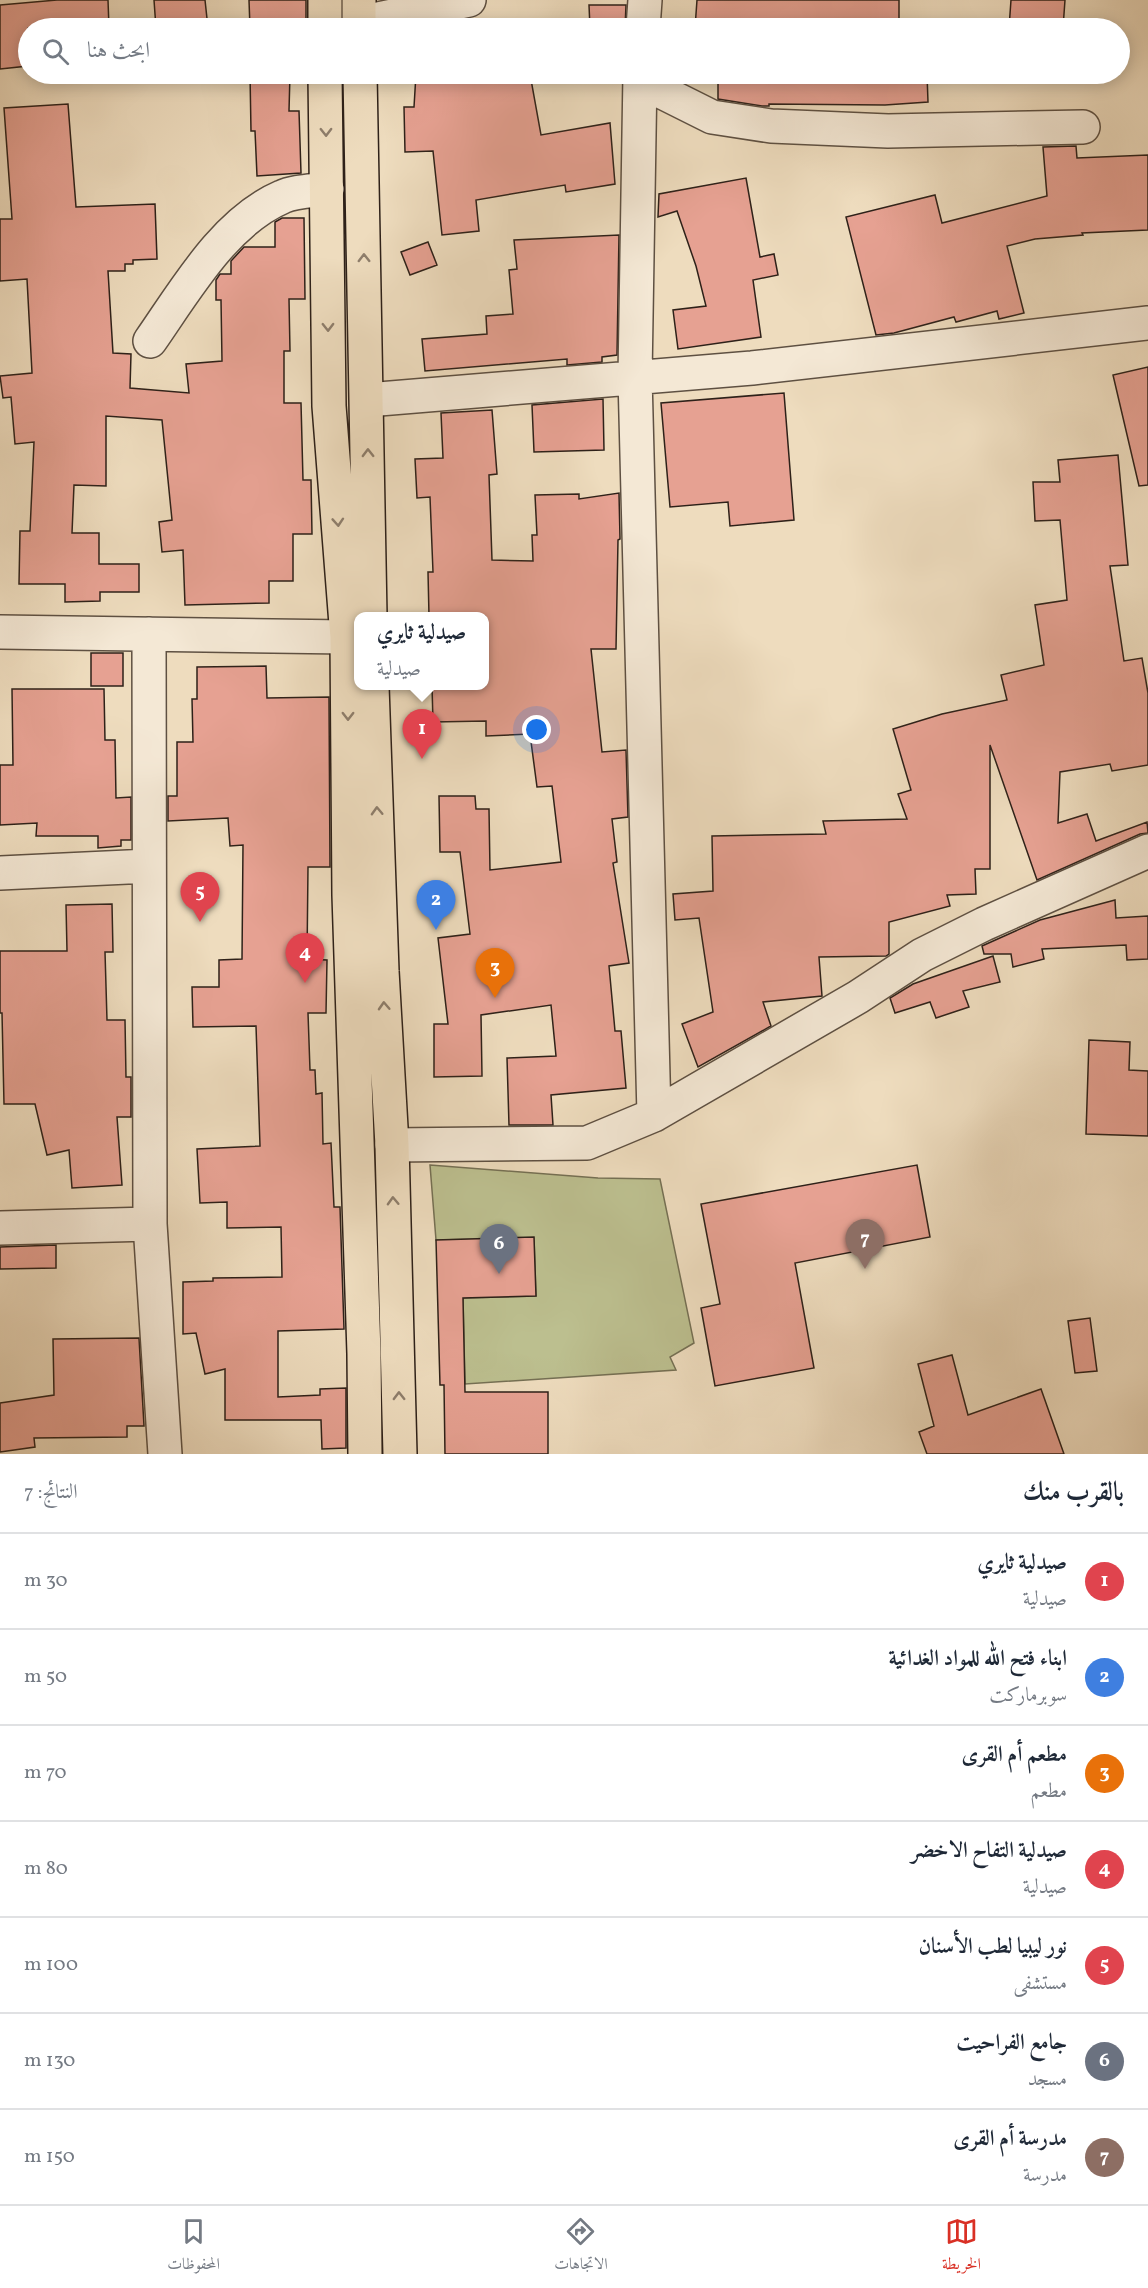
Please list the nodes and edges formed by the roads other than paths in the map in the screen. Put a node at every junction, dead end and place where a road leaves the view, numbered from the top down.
1 (325, 0) edge
2 (469, 0) edge
3 (645, 0) edge
4 (359, 17) edge
5 (325, 18) edge
6 (644, 18) edge
7 (325, 84) edge
8 (360, 84) edge
9 (640, 84) edge
10 (653, 84) edge
11 (1083, 127) dead end
12 (327, 189) junction
13 (1148, 324) edge
14 (150, 341) dead end
15 (635, 377) junction
16 (367, 400) junction
17 (357, 612) edge
18 (360, 612) edge
19 (354, 627) edge
20 (0, 632) edge
21 (148, 634) junction
22 (360, 690) edge
23 (372, 690) edge
24 (1148, 851) edge
25 (149, 867) junction
26 (0, 873) edge
27 (364, 895) junction
28 (654, 1115) junction
29 (392, 1145) junction
30 (150, 1224) junction
31 (0, 1228) edge
32 (165, 1454) edge
33 (365, 1454) edge
34 (400, 1454) edge

1 - 5 main road
2 - 4 street
3 - 6 street
7 -> 12 main road
16 -> 8 main road
9 - 15 street
10 - 11 street
12 - 14 street
12 -> 17 main road
13 - 15 street
15 - 16 street
15 - 28 street
18 -> 16 main road
19 - 21 street
20 - 21 street
21 - 25 street
22 -> 27 main road
27 -> 23 main road
24 - 28 street
25 - 26 street
25 - 30 street
29 -> 27 main road
27 - 33 main road
28 - 29 street
34 -> 29 main road
30 - 31 street
30 - 32 street

